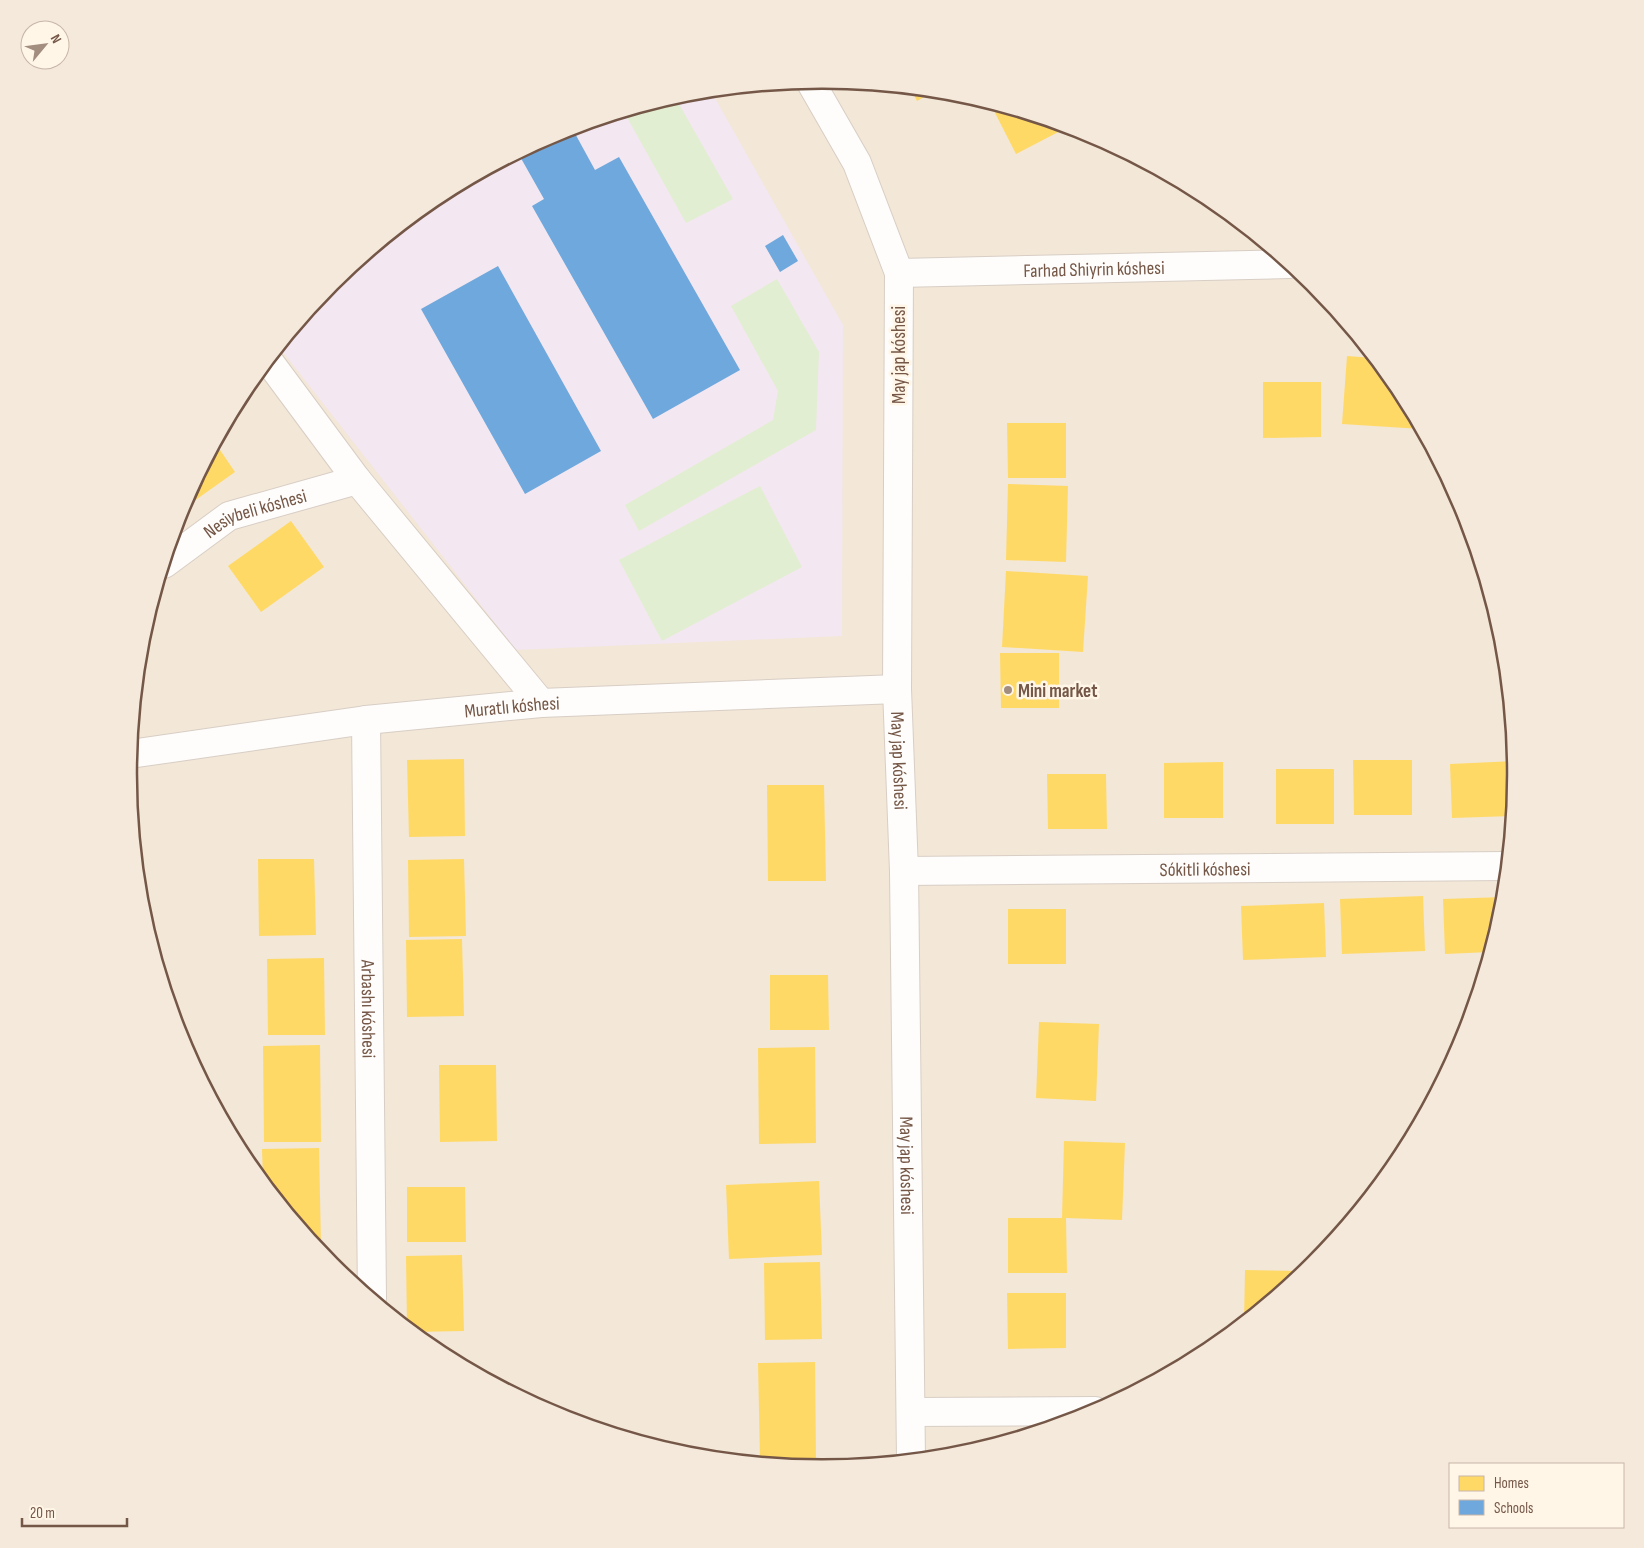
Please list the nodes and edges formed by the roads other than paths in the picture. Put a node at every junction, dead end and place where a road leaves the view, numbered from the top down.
1 (815, 89) edge
2 (1280, 264) edge
3 (898, 273) junction
4 (272, 365) edge
5 (357, 480) junction
6 (172, 558) edge
7 (897, 689) junction
8 (541, 703) junction
9 (366, 720) junction
10 (137, 753) edge
11 (1501, 866) edge
12 (904, 872) junction
13 (372, 1291) edge
14 (1073, 1411) edge
15 (911, 1412) junction
16 (911, 1453) edge

1 - 3 street, May jap kóshesi
2 - 3 street, Farhad Shiyrin kóshesi
3 - 7 street, May jap kóshesi
4 - 5 street
5 - 6 street, Nesiybeli kóshesi
5 - 8 street
7 - 8 street, Muratlı kóshesi
7 - 12 street, May jap kóshesi
8 - 9 street, Muratlı kóshesi
9 - 10 street, Muratlı kóshesi
9 - 13 street, Arbashı kóshesi
11 - 12 street, Sókitli kóshesi
12 - 15 street, May jap kóshesi
14 - 15 street
15 - 16 street, May jap kóshesi

